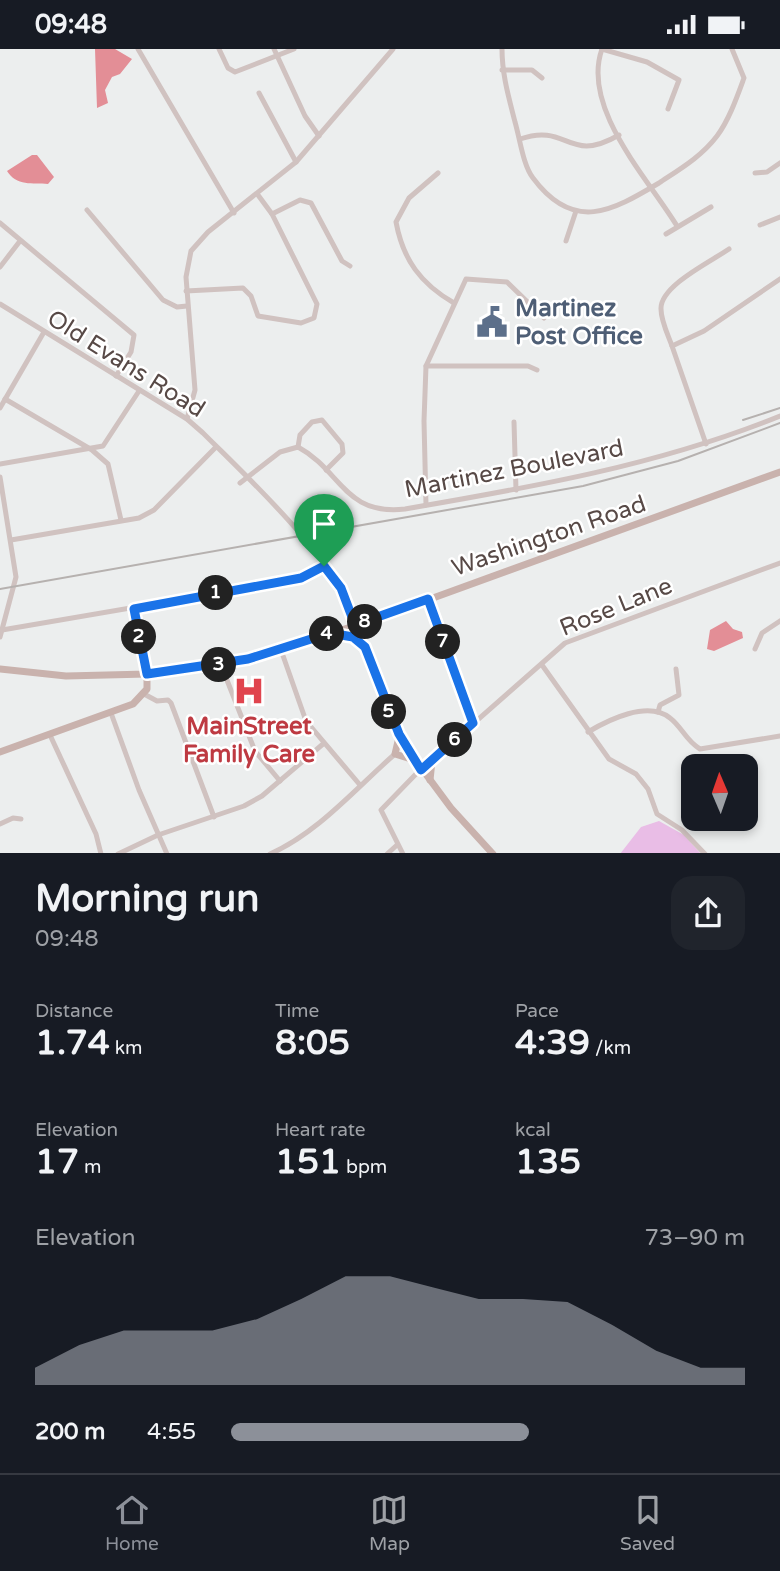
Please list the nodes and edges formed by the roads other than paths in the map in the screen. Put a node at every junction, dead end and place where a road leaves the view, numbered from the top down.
1 (138, 49) edge
2 (219, 49) edge
3 (274, 49) edge
4 (294, 49) edge
5 (393, 49) edge
6 (502, 49) edge
7 (602, 49) edge
8 (732, 49) edge
9 (277, 56) junction
10 (502, 70) junction
11 (542, 78) dead end
12 (259, 93) dead end
13 (668, 109) dead end
14 (619, 135) junction
15 (319, 136) junction
16 (520, 139) junction
17 (296, 163) junction
18 (780, 163) edge
19 (438, 173) dead end
20 (755, 173) dead end
21 (653, 186) junction
22 (258, 195) junction
23 (710, 207) dead end
24 (87, 210) dead end
25 (576, 211) junction
26 (234, 213) junction
27 (272, 214) junction
28 (780, 217) edge
29 (0, 223) edge
30 (760, 225) dead end
31 (677, 226) junction
32 (666, 235) dead end
33 (20, 241) junction
34 (566, 241) dead end
35 (729, 249) dead end
36 (350, 266) dead end
37 (0, 267) edge
38 (246, 279) dead end
39 (780, 279) edge
40 (243, 288) junction
41 (186, 291) junction
42 (454, 303) junction
43 (0, 304) edge
44 (187, 306) junction
45 (544, 318) dead end
46 (44, 333) junction
47 (672, 346) junction
48 (426, 366) junction
49 (537, 370) dead end
50 (116, 376) junction
51 (139, 391) junction
52 (5, 399) junction
53 (0, 408) edge
54 (780, 416) edge
55 (187, 419) junction
56 (514, 422) dead end
57 (706, 444) junction
58 (216, 447) junction
59 (298, 447) junction
60 (92, 450) junction
61 (0, 464) edge
62 (326, 470) junction
63 (780, 472) edge
64 (0, 477) edge
65 (246, 478) junction
66 (240, 483) dead end
67 (516, 490) junction
68 (426, 505) junction
69 (121, 520) junction
70 (11, 540) junction
71 (780, 563) edge
72 (324, 566) junction
73 (428, 599) junction
74 (134, 609) junction
75 (372, 621) junction
76 (780, 621) edge
77 (355, 625) junction
78 (2, 630) junction
79 (330, 633) junction
80 (0, 637) edge
81 (365, 647) junction
82 (755, 649) dead end
83 (281, 650) junction
84 (221, 665) junction
85 (541, 665) junction
86 (0, 669) edge
87 (676, 669) dead end
88 (147, 674) junction
89 (144, 694) junction
90 (658, 712) junction
91 (111, 713) junction
92 (473, 723) junction
93 (588, 732) junction
94 (399, 734) junction
95 (50, 735) junction
96 (780, 736) edge
97 (323, 744) junction
98 (0, 752) edge
99 (395, 754) junction
100 (414, 760) junction
101 (432, 761) junction
102 (421, 770) junction
103 (430, 781) junction
104 (279, 782) junction
105 (360, 785) junction
106 (214, 817) junction
107 (21, 819) dead end
108 (0, 824) edge
109 (158, 835) junction
110 (397, 845) junction
111 (100, 851) edge
112 (93, 853) edge
113 (118, 853) edge
114 (167, 853) edge
115 (270, 853) edge
116 (387, 853) edge
117 (403, 853) edge
118 (493, 853) edge
119 (705, 853) edge

1 - 26 street
2 - 9 street
3 - 9 street
4 - 9 street
5 - 15 street
6 - 10 street
7 - 13 street
7 - 14 street
8 - 21 street
9 - 15 street
10 - 11 street
10 - 16 street
12 - 17 street
14 - 16 street
14 - 21 street
15 - 17 street
16 - 25 street
17 - 22 street
18 - 20 street
19 - 42 street
21 - 25 street
21 - 31 street
22 - 26 street
22 - 27 street
23 - 31 street
24 - 44 street
25 - 34 street
26 - 41 street
27 - 36 street
27 - 40 street
28 - 30 street
29 - 33 street
31 - 32 street
33 - 37 street
33 - 50 street
35 - 47 street
38 - 40 street
39 - 47 street
40 - 41 street
41 - 44 street
42 - 45 street
42 - 48 street
43 - 46 street, Old Evans Road
44 - 55 street
46 - 50 street, Old Evans Road
46 - 52 street
47 - 57 street
48 - 49 street
48 - 68 street
50 - 51 street, Old Evans Road
51 - 55 street, Old Evans Road
51 - 60 street
52 - 53 street
52 - 60 street
54 - 57 street, Martinez Boulevard
55 - 58 street, Old Evans Road
56 - 67 street
57 - 67 street, Martinez Boulevard
58 - 65 street, Old Evans Road
58 - 69 street
59 - 62 street, Martinez Boulevard
59 - 62 street
59 - 65 street
60 - 61 street
60 - 69 street
62 - 68 street, Martinez Boulevard
63 - 73 main road, Washington Road
64 - 70 street
65 - 66 street
65 - 72 street, Old Evans Road
67 - 68 street, Martinez Boulevard
69 - 70 street
70 - 78 street
71 - 85 street, Rose Lane
72 - 74 street
72 - 77 street, Old Evans Road
73 - 75 main road, Washington Road
73 - 92 street
74 - 78 street
74 - 88 street
75 - 77 main road, Washington Road
75 - 81 main road
76 - 82 street
77 - 79 main road, Washington Road
77 - 81 main road
78 - 80 street
79 - 81 main road
79 - 83 main road, Washington Road
81 - 94 main road
83 - 84 main road, Washington Road
83 - 97 street
84 - 88 main road, Washington Road
84 - 104 street
85 - 92 street, Rose Lane
85 - 93 street
86 - 88 main road, Washington Road
87 - 90 street
88 - 89 main road
89 - 91 main road
89 - 106 street
90 - 93 street
90 - 96 street
91 - 95 main road
91 - 109 street
92 - 101 street, Rose Lane
93 - 119 street
94 - 99 main road
94 - 100 main road
95 - 98 main road
95 - 111 street
97 - 104 street
97 - 105 street
99 - 100 main road
99 - 105 street
100 - 102 main road
101 - 102 street, Rose Lane
101 - 103 main road
102 - 103 main road
102 - 110 street, Rose Lane
103 - 118 main road
104 - 106 street
105 - 115 street
106 - 109 street
107 - 108 street
109 - 113 street
109 - 114 street
110 - 116 street
110 - 117 street
111 - 112 street

